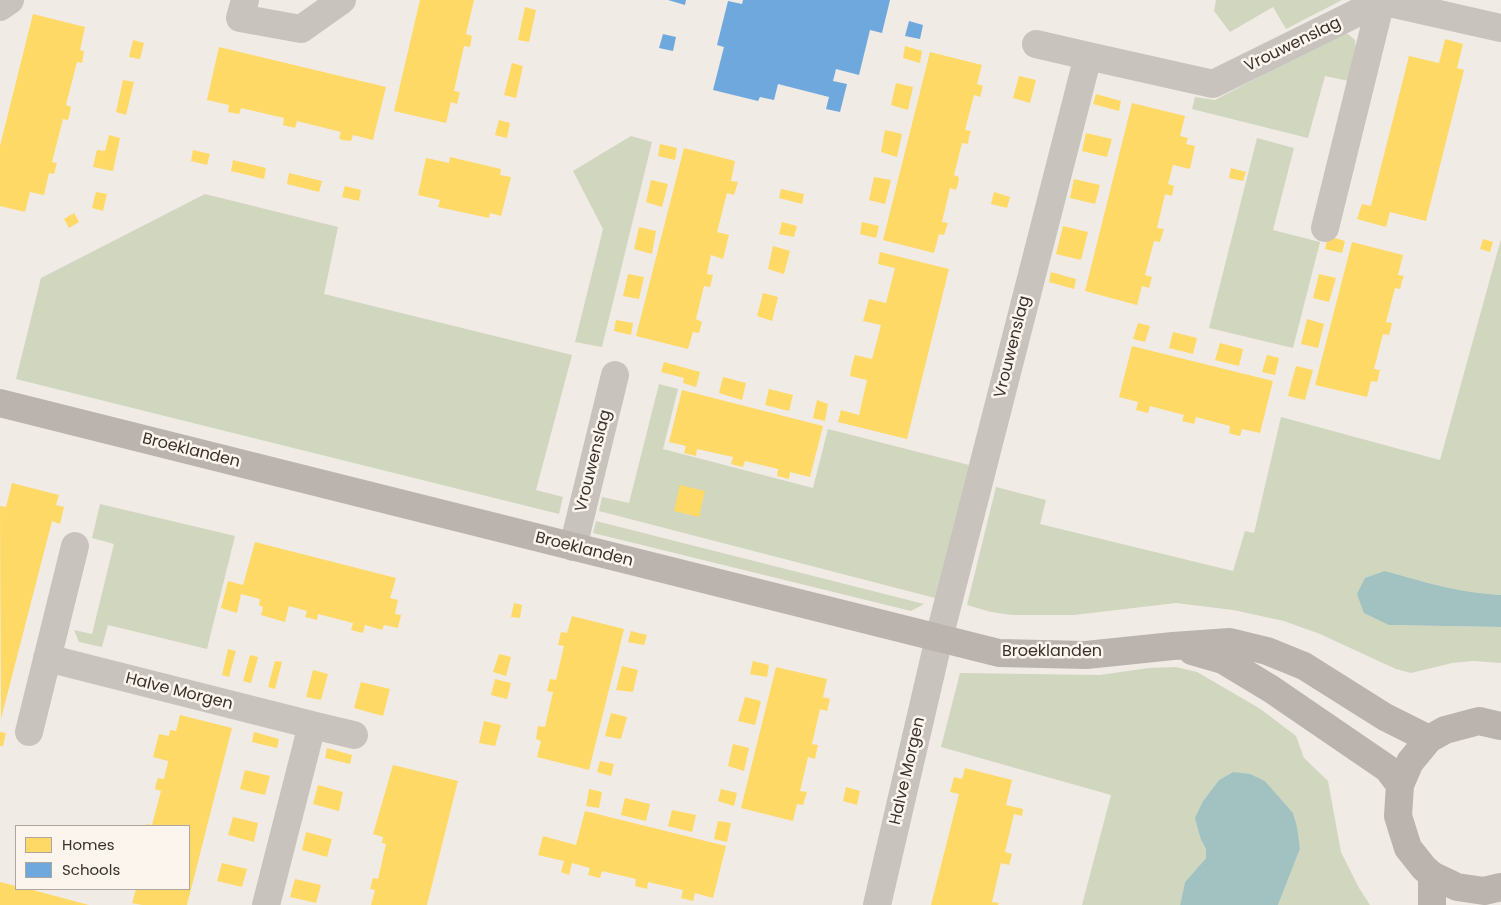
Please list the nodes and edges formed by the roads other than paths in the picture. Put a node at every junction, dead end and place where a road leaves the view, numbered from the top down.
1 (10, 0) edge
2 (245, 0) edge
3 (342, 0) edge
4 (1381, 1) edge
5 (0, 7) edge
6 (1501, 28) edge
7 (1036, 44) dead end
8 (1088, 56) junction
9 (1326, 228) dead end
10 (615, 375) dead end
11 (0, 403) edge
12 (75, 546) dead end
13 (573, 547) junction
14 (938, 638) junction
15 (1173, 646) junction
16 (47, 658) junction
17 (312, 725) junction
18 (1501, 726) edge
19 (29, 732) dead end
20 (354, 735) dead end
21 (1429, 739) junction
22 (1400, 785) junction
23 (1432, 875) junction
24 (1487, 894) edge
25 (266, 905) edge
26 (877, 905) edge
27 (1432, 905) edge

1 - 5 street
2 - 3 street
4 - 6 street
4 - 8 street, Vrouwenslag
4 - 9 street
7 - 8 street, Vrouwenslag
8 - 14 street, Vrouwenslag
10 - 13 street, Vrouwenslag
11 - 13 street, Broeklanden
12 - 16 street
13 - 14 street, Broeklanden
14 - 15 street, Broeklanden
14 - 26 street, Halve Morgen
15 - 21 street, Broeklanden
15 - 22 street, Broeklanden
16 - 17 street, Halve Morgen
16 - 19 street
17 - 20 street, Halve Morgen
17 - 25 street
18 - 21 street
21 - 22 street
22 - 23 street
23 - 24 street
23 - 27 street

